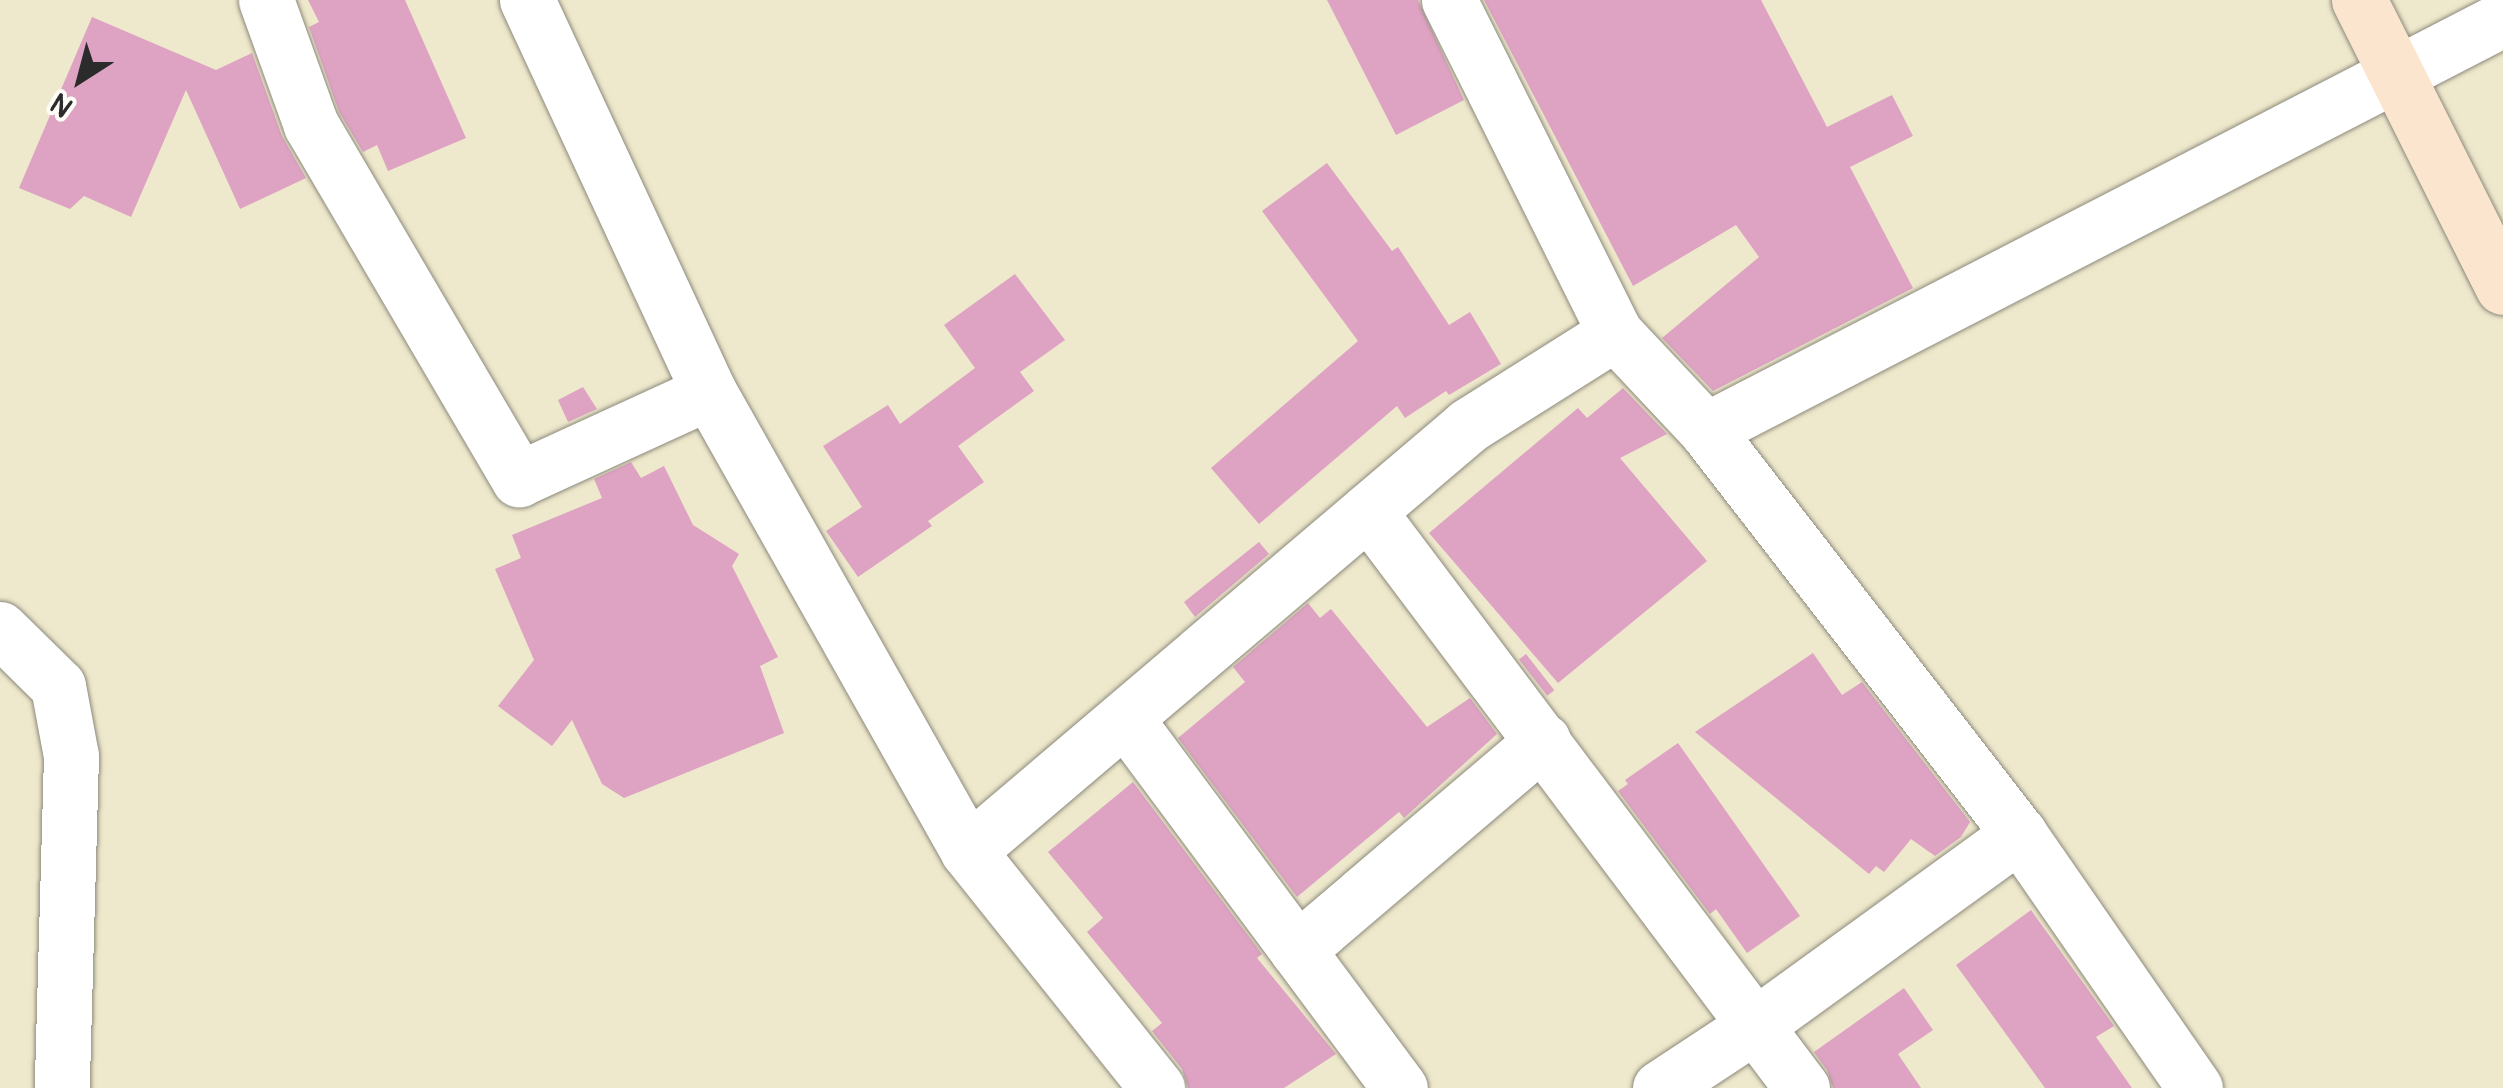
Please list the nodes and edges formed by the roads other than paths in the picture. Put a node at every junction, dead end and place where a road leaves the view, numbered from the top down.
1 (266, 0) edge
2 (527, 0) edge
3 (1449, 0) edge
4 (2359, 0) edge
5 (2503, 20) edge
6 (2396, 74) junction
7 (2503, 288) edge
8 (1615, 332) junction
9 (710, 392) junction
10 (1706, 430) junction
11 (1368, 510) junction
12 (0, 629) edge
13 (1125, 718) junction
14 (1542, 741) junction
15 (2019, 834) junction
16 (968, 851) junction
17 (1298, 950) junction
18 (1757, 1024) junction
19 (62, 1088) edge
20 (1157, 1088) edge
21 (1400, 1088) edge
22 (1660, 1088) edge
23 (1802, 1088) edge
24 (2195, 1088) edge

1 - 9 street
2 - 9 street
3 - 8 street
4 - 6 street
5 - 6 street
6 - 7 street
6 - 10 street
8 - 10 street
8 - 11 street
9 - 16 street
10 - 15 street
11 - 13 street
11 - 14 street
12 - 19 street
13 - 16 street
13 - 17 street
14 - 17 street
14 - 18 street
15 - 18 street
15 - 24 street
16 - 20 street
17 - 21 street
18 - 22 street
18 - 23 street

